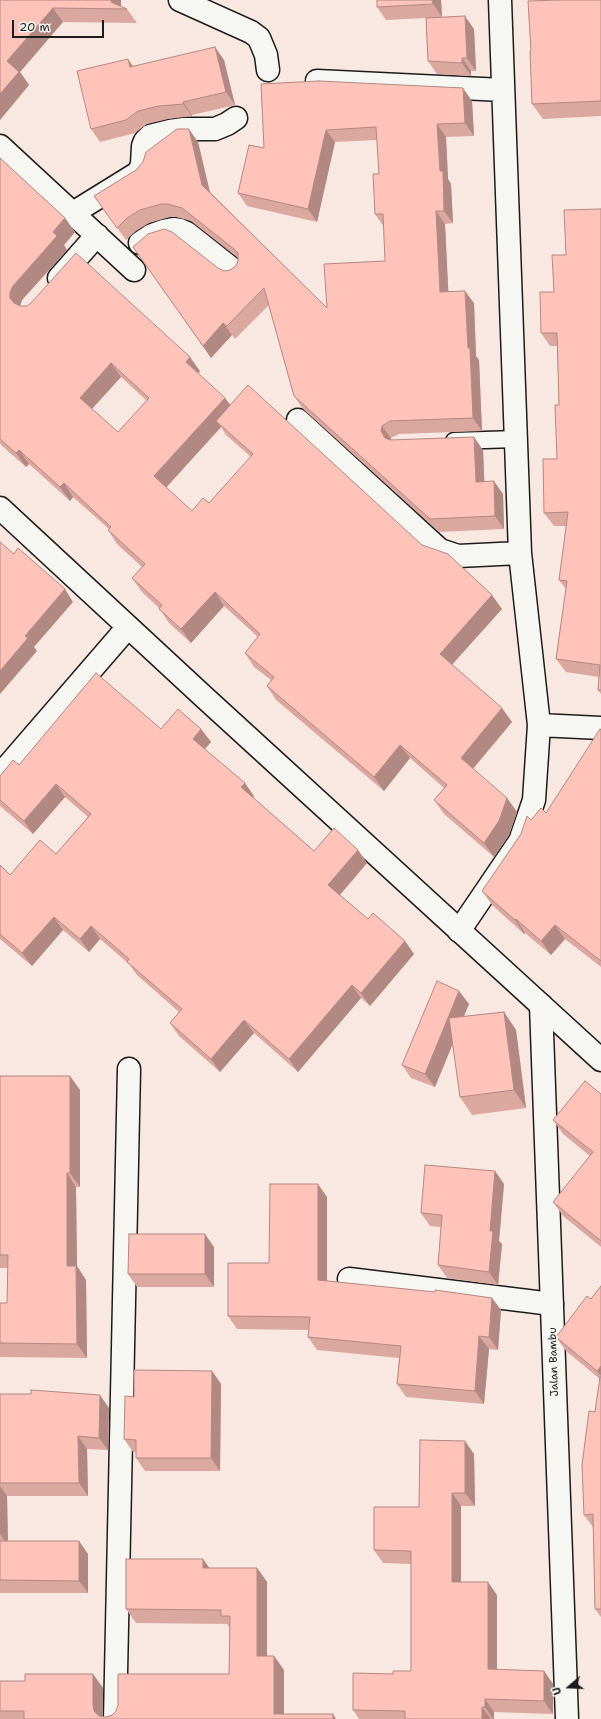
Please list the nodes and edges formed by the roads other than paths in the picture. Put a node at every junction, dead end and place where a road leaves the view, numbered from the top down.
1 (180, 0) edge
2 (500, 0) edge
3 (268, 70) dead end
4 (317, 81) edge
5 (503, 90) junction
6 (236, 118) dead end
7 (0, 146) edge
8 (73, 213) junction
9 (97, 235) junction
10 (235, 271) edge
11 (47, 291) edge
12 (298, 420) dead end
13 (516, 439) junction
14 (438, 442) edge
15 (0, 508) edge
16 (520, 553) junction
17 (128, 627) junction
18 (539, 725) junction
19 (601, 728) edge
20 (0, 775) edge
21 (459, 931) junction
22 (541, 1005) junction
23 (601, 1060) edge
24 (129, 1069) dead end
25 (349, 1279) dead end
26 (552, 1304) junction
27 (115, 1719) edge
28 (567, 1719) edge

1 - 3 street
2 - 5 street
4 - 5 street
5 - 13 street
6 - 8 street
7 - 8 street
8 - 9 street
9 - 10 street
9 - 11 street
12 - 16 street
13 - 14 lane
13 - 16 street
15 - 17 street
16 - 18 street
17 - 20 street
17 - 21 street
18 - 19 street
18 - 21 street
21 - 22 street
22 - 23 street
22 - 26 street, Jalan Bambu
24 - 27 street
25 - 26 street
26 - 28 street, Jalan Bambu

